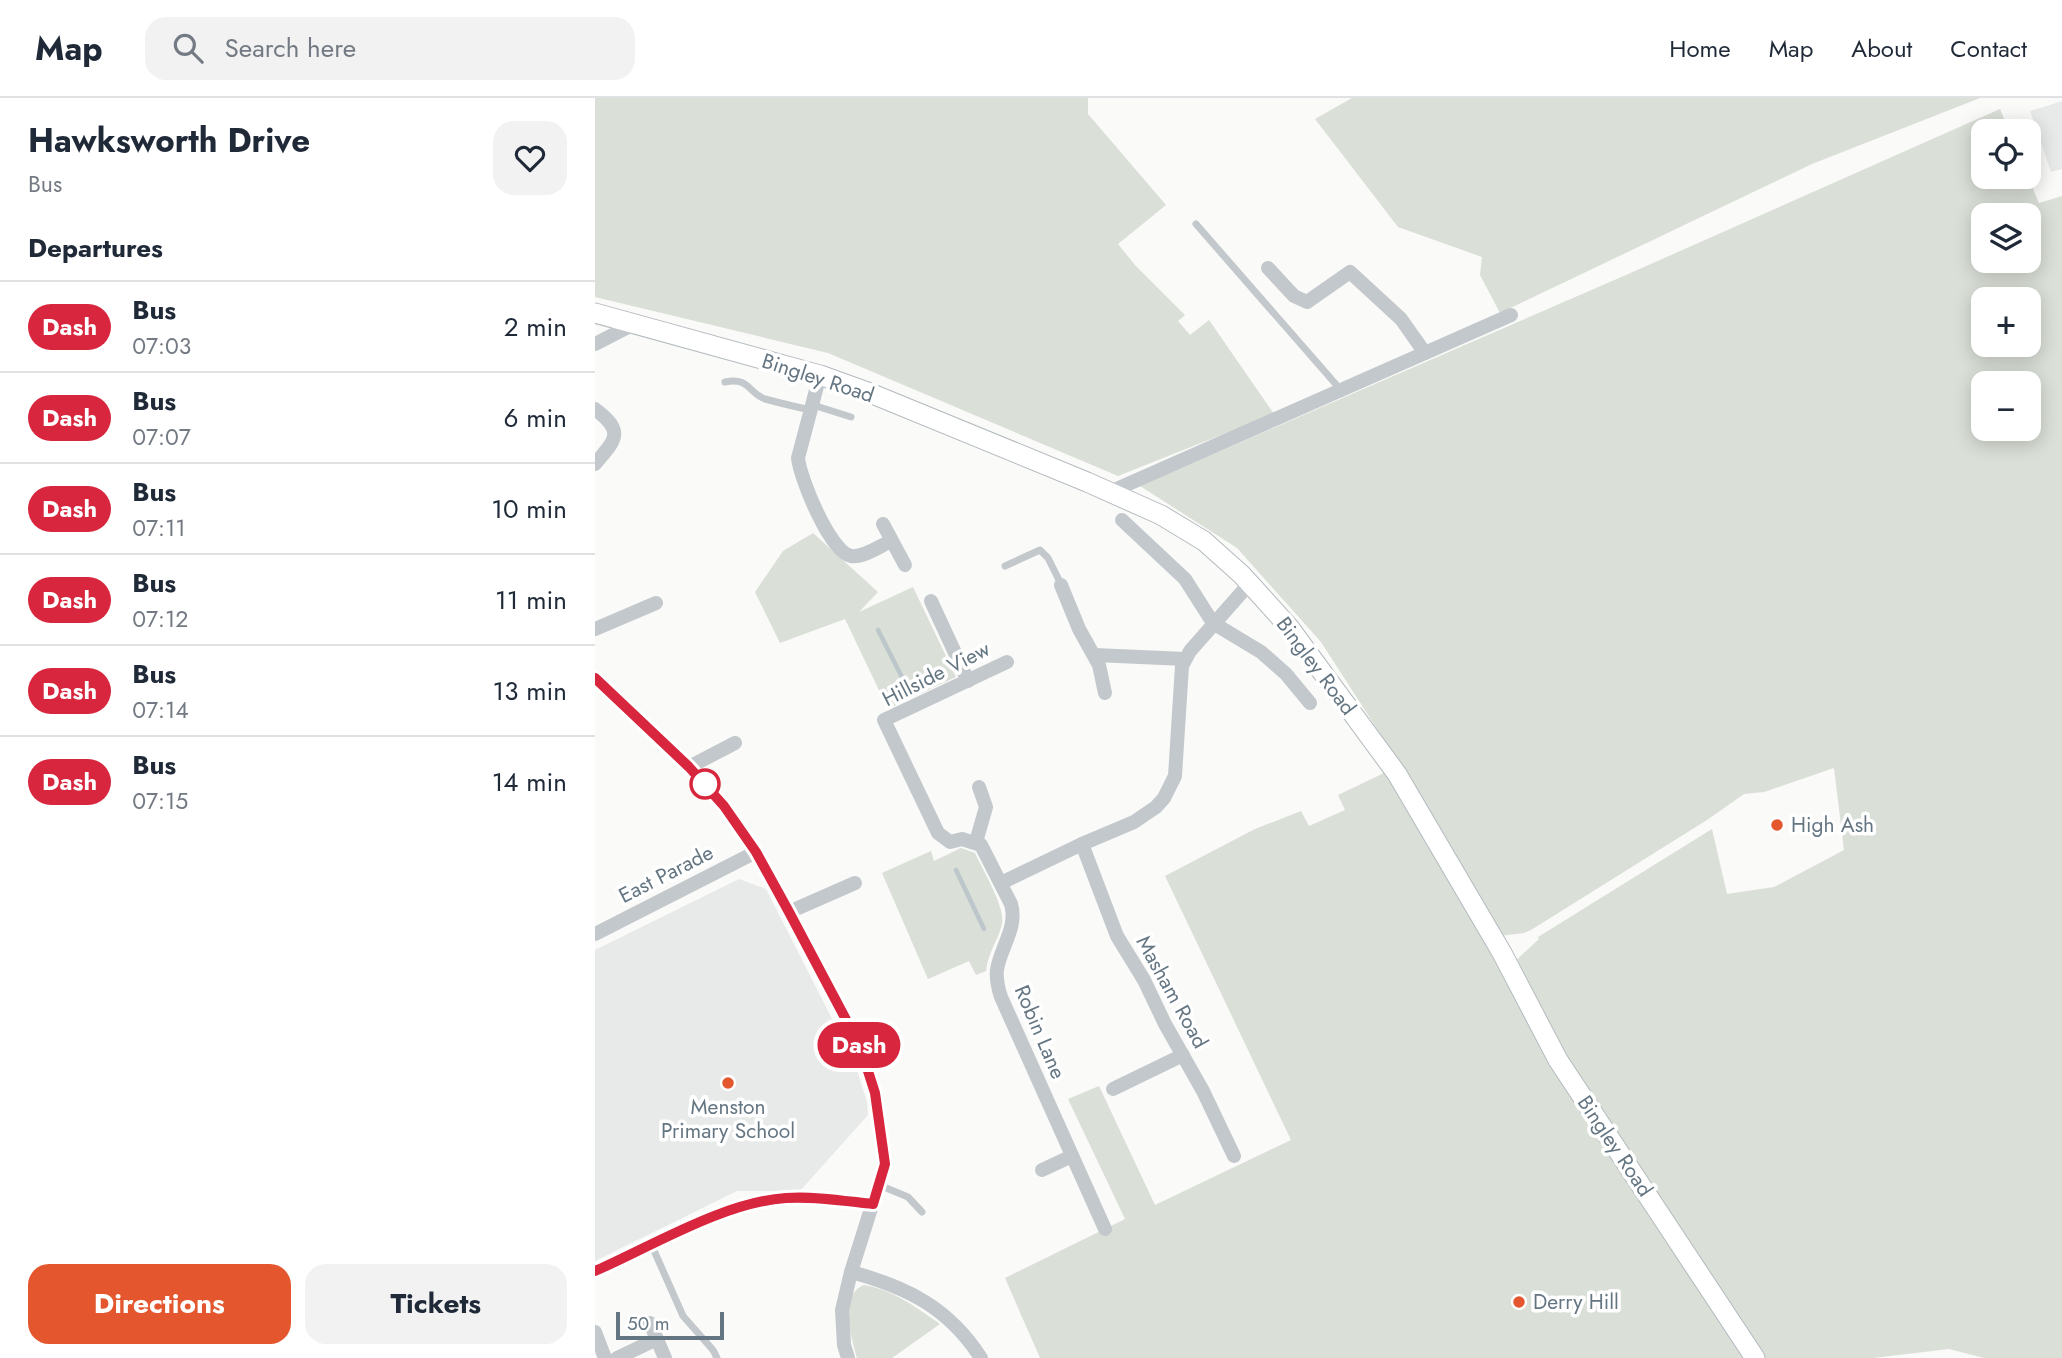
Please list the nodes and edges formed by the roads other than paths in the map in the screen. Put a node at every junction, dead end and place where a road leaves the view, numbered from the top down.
1 (1196, 224) dead end
2 (1268, 268) dead end
3 (595, 313) edge
4 (1511, 315) dead end
5 (632, 325) junction
6 (595, 344) edge
7 (1425, 353) junction
8 (820, 375) junction
9 (725, 382) dead end
10 (1340, 390) junction
11 (812, 408) junction
12 (595, 409) edge
13 (851, 417) dead end
14 (595, 464) edge
15 (1109, 492) junction
16 (1122, 520) dead end
17 (883, 524) dead end
18 (891, 541) junction
19 (905, 565) dead end
20 (1005, 566) dead end
21 (1250, 583) junction
22 (1061, 585) joint
23 (931, 601) dead end
24 (656, 603) dead end
25 (1213, 624) junction
26 (595, 629) edge
27 (1095, 655) junction
28 (1185, 659) junction
29 (1007, 662) dead end
30 (595, 678) edge
31 (968, 681) junction
32 (1105, 693) dead end
33 (1310, 703) dead end
34 (735, 743) dead end
35 (689, 767) junction
36 (979, 786) dead end
37 (976, 842) junction
38 (1082, 844) junction
39 (756, 852) junction
40 (855, 883) dead end
41 (1001, 883) junction
42 (789, 912) junction
43 (595, 934) edge
44 (1183, 1055) junction
45 (1113, 1089) dead end
46 (1072, 1156) junction
47 (1234, 1156) dead end
48 (1042, 1170) dead end
49 (879, 1185) junction
50 (873, 1204) junction
51 (922, 1212) dead end
52 (1105, 1228) dead end
53 (652, 1246) junction
54 (595, 1271) edge
55 (851, 1272) junction
56 (650, 1324) dead end
57 (595, 1332) edge
58 (657, 1339) junction
59 (605, 1358) edge
60 (617, 1358) edge
61 (665, 1358) edge
62 (717, 1358) edge
63 (848, 1358) edge
64 (981, 1358) edge
65 (1755, 1358) edge

1 - 10 lane
2 - 7 street
3 - 5 street, Bingley Road
4 - 7 street
5 - 6 street
5 - 8 street, Bingley Road
7 - 10 street
8 - 11 street
8 - 15 street, Bingley Road
9 - 11 lane
10 - 15 street
11 - 13 lane
11 - 18 street
12 - 14 street
15 - 21 street, Bingley Road
16 - 25 street
17 - 18 street
18 - 19 street
20 - 22 lane
21 - 25 street
21 - 65 street, Bingley Road
22 - 27 street
23 - 31 street
24 - 26 street
25 - 28 street
25 - 33 street
27 - 28 street
27 - 32 street
28 - 38 street
29 - 31 street, Hillside View
30 - 35 street
31 - 37 street, Hillside View
34 - 35 street
35 - 39 street
36 - 37 street
37 - 41 street
38 - 41 street
38 - 44 street, Masham Road
39 - 42 street
39 - 43 street, East Parade
40 - 42 street
41 - 46 street, Robin Lane
42 - 49 street
44 - 45 street
44 - 47 street, Masham Road
46 - 48 street
46 - 52 street, Robin Lane
49 - 50 street
49 - 51 lane
50 - 53 street
50 - 55 street
53 - 54 street
53 - 62 lane
55 - 63 street
55 - 64 street
56 - 58 street
57 - 59 street
58 - 60 street
58 - 61 street

